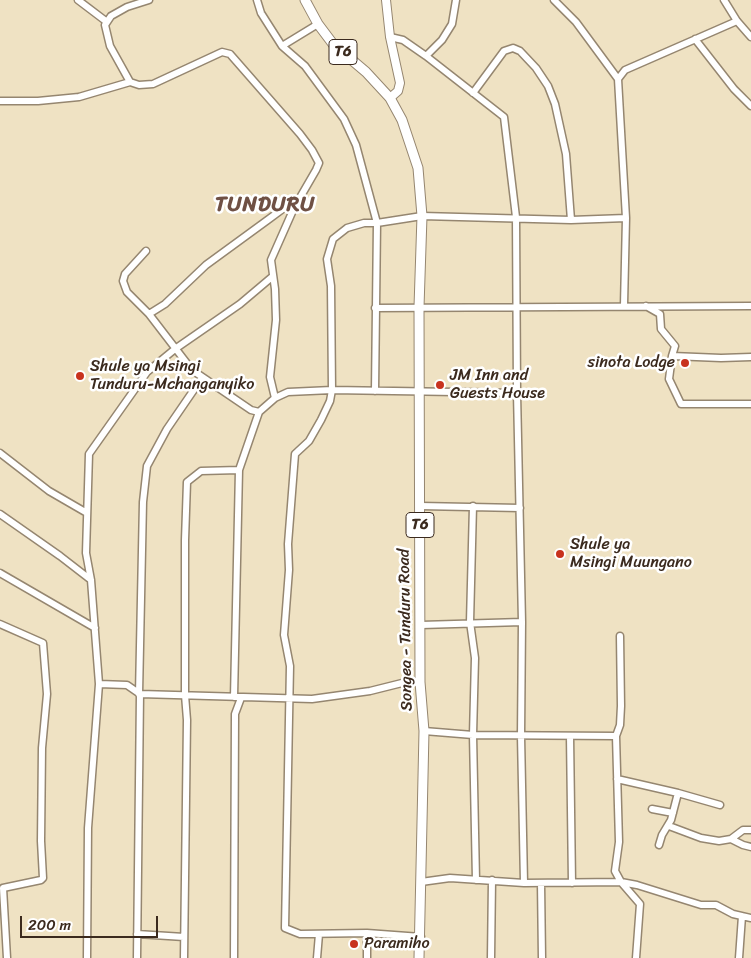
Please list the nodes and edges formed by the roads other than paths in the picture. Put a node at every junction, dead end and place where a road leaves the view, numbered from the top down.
1 (78, 0) edge
2 (149, 0) edge
3 (257, 0) edge
4 (305, 0) edge
5 (386, 0) edge
6 (456, 0) edge
7 (554, 0) edge
8 (724, 0) edge
9 (737, 21) junction
10 (107, 22) junction
11 (318, 24) junction
12 (390, 37) junction
13 (751, 37) edge
14 (695, 40) junction
15 (282, 46) junction
16 (426, 56) junction
17 (618, 79) junction
18 (130, 82) junction
19 (473, 93) junction
20 (390, 98) junction
21 (0, 101) edge
22 (751, 106) edge
23 (294, 208) junction
24 (422, 216) junction
25 (516, 217) junction
26 (626, 218) junction
27 (571, 220) junction
28 (377, 223) junction
29 (146, 251) dead end
30 (272, 277) junction
31 (624, 305) junction
32 (646, 305) junction
33 (751, 306) edge
34 (419, 307) junction
35 (518, 307) junction
36 (375, 308) junction
37 (149, 314) junction
38 (175, 349) junction
39 (672, 356) junction
40 (751, 357) edge
41 (202, 378) junction
42 (332, 390) junction
43 (375, 391) junction
44 (419, 392) junction
45 (517, 393) junction
46 (275, 398) junction
47 (751, 404) edge
48 (259, 412) junction
49 (0, 453) edge
50 (239, 470) junction
51 (420, 506) junction
52 (473, 506) junction
53 (520, 508) junction
54 (87, 513) junction
55 (0, 514) edge
56 (0, 573) edge
57 (91, 580) junction
58 (470, 622) junction
59 (522, 622) junction
60 (0, 624) edge
61 (421, 625) junction
62 (94, 628) junction
63 (620, 636) dead end
64 (420, 682) junction
65 (99, 684) junction
66 (139, 694) junction
67 (185, 695) junction
68 (238, 698) junction
69 (289, 698) junction
70 (424, 731) junction
71 (473, 735) junction
72 (521, 736) junction
73 (570, 736) junction
74 (616, 736) junction
75 (617, 779) junction
76 (678, 792) junction
77 (720, 805) dead end
78 (652, 809) dead end
79 (673, 813) junction
80 (669, 826) junction
81 (751, 830) edge
82 (731, 839) junction
83 (659, 845) dead end
84 (751, 847) edge
85 (476, 880) junction
86 (492, 880) junction
87 (421, 882) junction
88 (620, 882) junction
89 (524, 883) junction
90 (541, 883) junction
91 (572, 883) junction
92 (742, 916) junction
93 (751, 918) edge
94 (367, 933) junction
95 (137, 934) junction
96 (320, 934) junction
97 (421, 937) junction
98 (184, 938) junction
99 (7, 958) edge
100 (87, 958) edge
101 (137, 958) edge
102 (184, 958) edge
103 (234, 958) edge
104 (317, 958) edge
105 (366, 958) edge
106 (419, 958) edge
107 (491, 958) edge
108 (542, 958) edge
109 (636, 958) edge
110 (739, 958) edge

1 - 10 street
2 - 10 street
3 - 15 street
4 - 11 highway, T6
5 - 12 main road
6 - 16 street
7 - 17 street
8 - 9 street
9 - 13 street
9 - 14 street
10 - 18 street
11 - 15 street
11 - 20 highway, T6
12 - 16 street
12 - 20 main road
14 - 17 street
14 - 22 street
15 - 28 street
16 - 19 street
17 - 26 street
18 - 21 street
18 - 23 street
19 - 25 street
19 - 27 street
20 - 24 highway, Songea - Tunduru Road / T6
23 - 30 street
23 - 37 street
24 - 25 street
24 - 28 street
24 - 34 highway, Songea - Tunduru Road / T6
25 - 27 street
25 - 35 street
26 - 27 street
26 - 31 street
28 - 36 street
28 - 42 street
29 - 37 street
30 - 38 street
30 - 46 street
31 - 32 street
31 - 35 street
32 - 33 street
32 - 39 street
34 - 35 street
34 - 36 street
34 - 44 highway, Songea - Tunduru Road / T6
35 - 45 street
36 - 43 street
37 - 38 street
38 - 41 street
38 - 54 street
39 - 40 street
39 - 47 street
41 - 48 street
41 - 66 street
42 - 43 street
42 - 46 street
42 - 69 street
43 - 44 street
44 - 45 street
44 - 51 highway, Songea - Tunduru Road / T6
45 - 53 street
46 - 48 street
48 - 50 street
49 - 54 street
50 - 67 street
50 - 68 street
51 - 52 street
51 - 61 highway, Songea - Tunduru Road / T6
52 - 53 street
52 - 58 street
53 - 59 street
54 - 57 street
55 - 57 street
56 - 62 street
57 - 62 street
58 - 59 street
58 - 61 street
58 - 71 street
59 - 72 street
60 - 99 street
61 - 64 highway, Songea - Tunduru Road / T6
62 - 65 street
63 - 74 street
64 - 69 street
64 - 70 highway, Songea - Tunduru Road / T6
65 - 66 street
65 - 100 street
66 - 67 street
66 - 95 street
67 - 68 street
67 - 98 street
68 - 69 street
68 - 103 street
69 - 96 street
70 - 71 street
70 - 87 highway, Songea - Tunduru Road / T6
71 - 72 street
71 - 85 street
72 - 73 street
72 - 89 street
73 - 74 street
73 - 91 street
74 - 75 street
75 - 76 street
75 - 88 street
76 - 77 street
76 - 79 street
78 - 79 street
79 - 80 street
80 - 82 street
80 - 83 street
81 - 82 street
82 - 84 street
85 - 86 street
85 - 87 street
86 - 89 street
86 - 107 street
87 - 97 highway, Songea - Tunduru Road / T6
88 - 91 street
88 - 92 street
88 - 109 street
89 - 90 street
90 - 91 street
90 - 108 street
92 - 93 street
92 - 110 street
94 - 96 street
94 - 97 street
94 - 105 street
95 - 98 street
95 - 101 street
96 - 104 street
97 - 106 highway, Songea - Tunduru Road / T6
98 - 102 street

